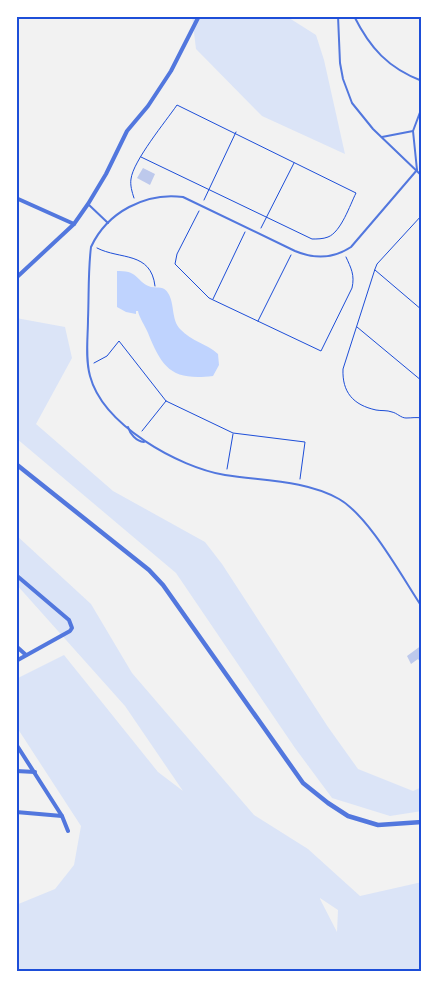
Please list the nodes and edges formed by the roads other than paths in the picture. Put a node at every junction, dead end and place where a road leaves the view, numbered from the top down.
1 (199, 16) edge
2 (338, 16) edge
3 (354, 16) edge
4 (422, 80) edge
5 (422, 108) edge
6 (413, 131) junction
7 (382, 137) junction
8 (418, 170) junction
9 (422, 176) edge
10 (16, 198) edge
11 (88, 204) junction
12 (108, 222) junction
13 (74, 224) junction
14 (16, 278) edge
15 (128, 427) junction
16 (146, 442) junction
17 (16, 464) edge
18 (16, 575) edge
19 (422, 607) edge
20 (16, 646) edge
21 (26, 656) junction
22 (16, 661) edge
23 (16, 744) edge
24 (16, 771) edge
25 (35, 772) junction
26 (16, 812) edge
27 (62, 816) junction
28 (422, 822) edge
29 (68, 832) dead end

1 - 11 street
2 - 7 lane
3 - 4 lane
5 - 6 lane
6 - 7 lane
6 - 8 lane
7 - 8 lane
8 - 9 lane
8 - 12 lane
10 - 13 street
11 - 12 lane
11 - 13 street
12 - 15 lane
13 - 14 street
15 - 16 lane
15 - 16 lane
16 - 19 lane
17 - 28 street
18 - 21 street
20 - 21 street
21 - 22 street
23 - 25 street
24 - 25 street
25 - 27 street
26 - 27 street
27 - 29 street

